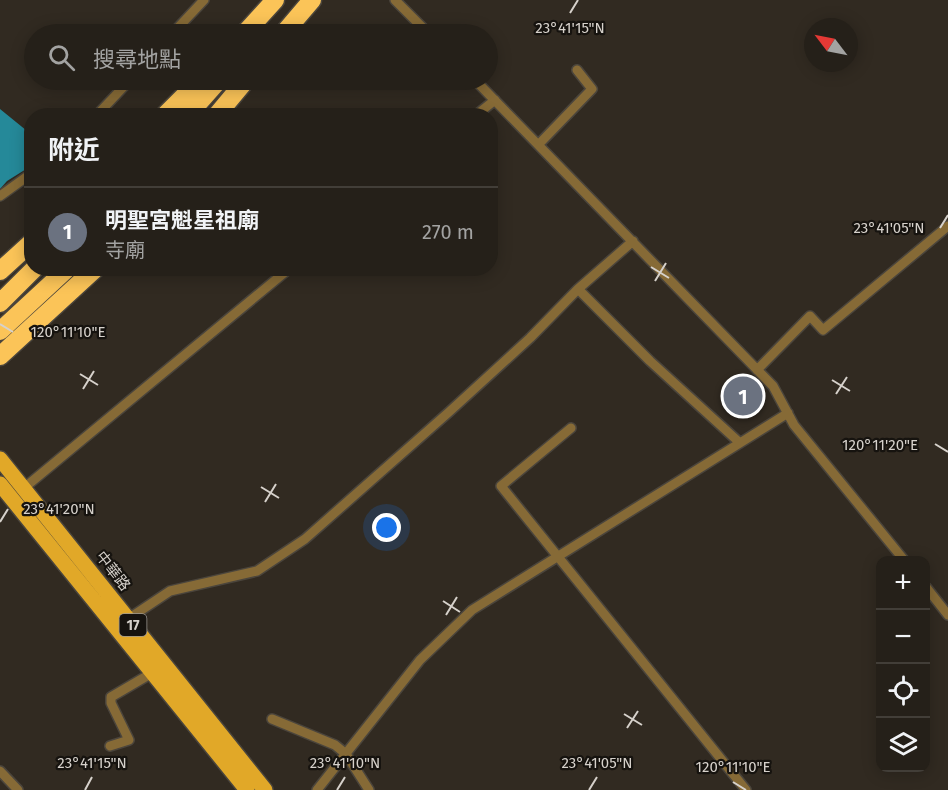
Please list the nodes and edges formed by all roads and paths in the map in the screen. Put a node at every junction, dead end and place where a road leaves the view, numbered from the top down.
1 (204, 0) edge
2 (275, 0) edge
3 (285, 0) edge
4 (312, 0) edge
5 (319, 0) edge
6 (395, 0) edge
7 (181, 24) edge
8 (253, 24) edge
9 (266, 24) edge
10 (292, 24) edge
11 (301, 24) edge
12 (419, 24) edge
13 (577, 70) dead end
14 (120, 90) edge
15 (190, 90) edge
16 (210, 90) edge
17 (238, 90) edge
18 (252, 90) edge
19 (485, 90) edge
20 (495, 100) junction
21 (103, 108) edge
22 (172, 108) edge
23 (194, 108) edge
24 (223, 108) edge
25 (238, 108) edge
26 (485, 108) edge
27 (539, 144) junction
28 (24, 179) edge
29 (0, 196) edge
30 (948, 226) edge
31 (633, 241) junction
32 (24, 249) edge
33 (0, 271) edge
34 (27, 276) edge
35 (60, 276) edge
36 (87, 276) edge
37 (280, 276) edge
38 (578, 289) junction
39 (2, 302) edge
40 (0, 331) edge
41 (0, 356) edge
42 (757, 370) junction
43 (788, 413) junction
44 (571, 428) dead end
45 (740, 443) junction
46 (0, 459) edge
47 (0, 484) edge
48 (24, 488) junction
49 (900, 556) edge
50 (557, 558) junction
51 (930, 592) edge
52 (948, 615) edge
53 (128, 619) junction
54 (152, 673) junction
55 (272, 719) dead end
56 (110, 746) dead end
57 (346, 754) junction
58 (0, 771) edge
59 (18, 790) edge
60 (246, 790) edge
61 (266, 790) edge
62 (317, 790) edge
63 (369, 790) edge
64 (746, 790) edge

1 - 7 street
2 - 8 highway
3 - 9 highway
4 - 10 highway
5 - 11 highway
6 - 12 street
13 - 27 street
14 - 21 street
15 - 22 highway
16 - 23 highway
17 - 24 highway
18 - 25 highway
19 - 20 street
20 - 26 street
20 - 27 street
27 - 31 street
28 - 29 street
30 - 42 street
31 - 38 street
31 - 42 street
32 - 33 highway
34 - 39 highway
35 - 40 highway
36 - 41 highway
37 - 48 street
38 - 45 street
38 - 53 street
42 - 43 street
43 - 45 street
43 - 49 street
44 - 50 street
45 - 50 street
46 - 48 main road, 中華路 / 17
47 - 54 main road, 17
48 - 53 main road, 中華路 / 17
50 - 57 street
50 - 64 street
51 - 52 street
53 - 61 main road, 中華路 / 17
54 - 56 street
54 - 60 main road, 17
55 - 57 street
57 - 62 street
57 - 63 street
58 - 59 street

